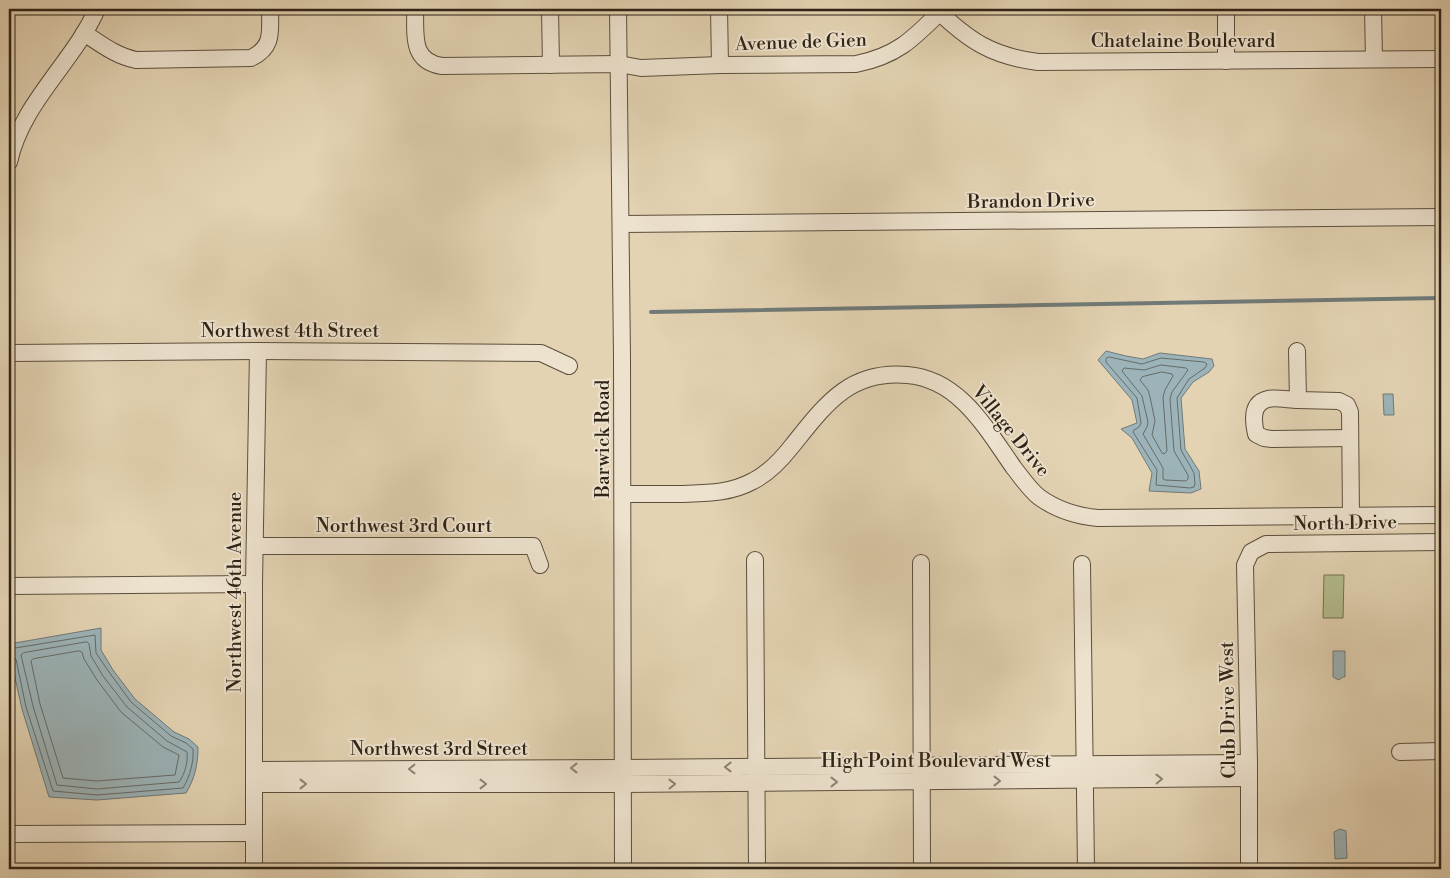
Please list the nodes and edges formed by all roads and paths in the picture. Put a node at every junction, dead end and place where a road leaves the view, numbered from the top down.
1 (97, 9) edge
2 (270, 9) edge
3 (415, 9) edge
4 (550, 9) edge
5 (618, 9) edge
6 (719, 9) edge
7 (1226, 9) edge
8 (1373, 9) edge
9 (938, 10) edge
10 (84, 33) junction
11 (1374, 59) junction
12 (1441, 59) edge
13 (1226, 61) junction
14 (619, 64) junction
15 (551, 65) junction
16 (720, 65) junction
17 (9, 162) edge
18 (1441, 217) edge
19 (621, 224) junction
20 (258, 351) junction
21 (1297, 351) dead end
22 (9, 353) edge
23 (569, 366) dead end
24 (1298, 400) junction
25 (1350, 438) junction
26 (623, 494) junction
27 (1441, 515) edge
28 (1351, 516) junction
29 (1441, 542) edge
30 (255, 546) junction
31 (1251, 552) joint
32 (755, 560) dead end
33 (921, 562) dead end
34 (1082, 564) dead end
35 (540, 565) dead end
36 (254, 584) junction
37 (9, 586) edge
38 (1441, 751) edge
39 (1400, 752) dead end
40 (1249, 771) junction
41 (1085, 772) junction
42 (922, 773) junction
43 (756, 775) junction
44 (623, 776) junction
45 (254, 777) junction
46 (254, 833) junction
47 (9, 834) edge
48 (254, 869) edge
49 (623, 869) edge
50 (757, 869) edge
51 (922, 869) edge
52 (1086, 869) edge
53 (1249, 869) edge

1 - 10 street
2 - 10 street
3 - 15 street, Avenue de Gien
4 - 15 street
5 - 14 street, Barwick Road
6 - 16 street
7 - 13 street
8 - 11 street
9 - 13 street, Chatelaine Boulevard
9 - 16 street, Avenue de Gien
10 - 17 street
11 - 12 street, Chatelaine Boulevard
11 - 13 street, Chatelaine Boulevard
14 - 15 street, Avenue de Gien
14 - 16 street, Avenue de Gien
14 - 19 street, Barwick Road
18 - 19 street, Brandon Drive
19 - 26 street, Barwick Road
20 - 22 street, Northwest 4th Street
20 - 23 street, Northwest 4th Street
20 - 30 street, Northwest 46th Avenue
21 - 24 street
24 - 25 street
24 - 25 street
25 - 28 street
26 - 28 street, Village Drive
26 - 44 street, Barwick Road
27 - 28 street, Village Drive
29 - 31 street, North Drive
30 - 35 street, Northwest 3rd Court
30 - 36 street, Northwest 46th Avenue
31 - 40 street, Club Drive West
32 - 43 street
33 - 42 street
34 - 41 street
36 - 37 street
36 - 45 street, Northwest 46th Avenue
38 - 39 street
40 - 41 street, High Point Boulevard West
40 - 53 street, Club Drive West
41 - 42 street, High Point Boulevard West
41 - 52 street
42 - 43 street, High Point Boulevard West
42 - 51 street
43 - 44 street, High Point Boulevard West
43 - 50 street
44 - 45 street, Northwest 3rd Street
44 - 49 street, Barwick Road
45 - 46 street, Northwest 46th Avenue
46 - 47 street
46 - 48 street, Northwest 46th Avenue

